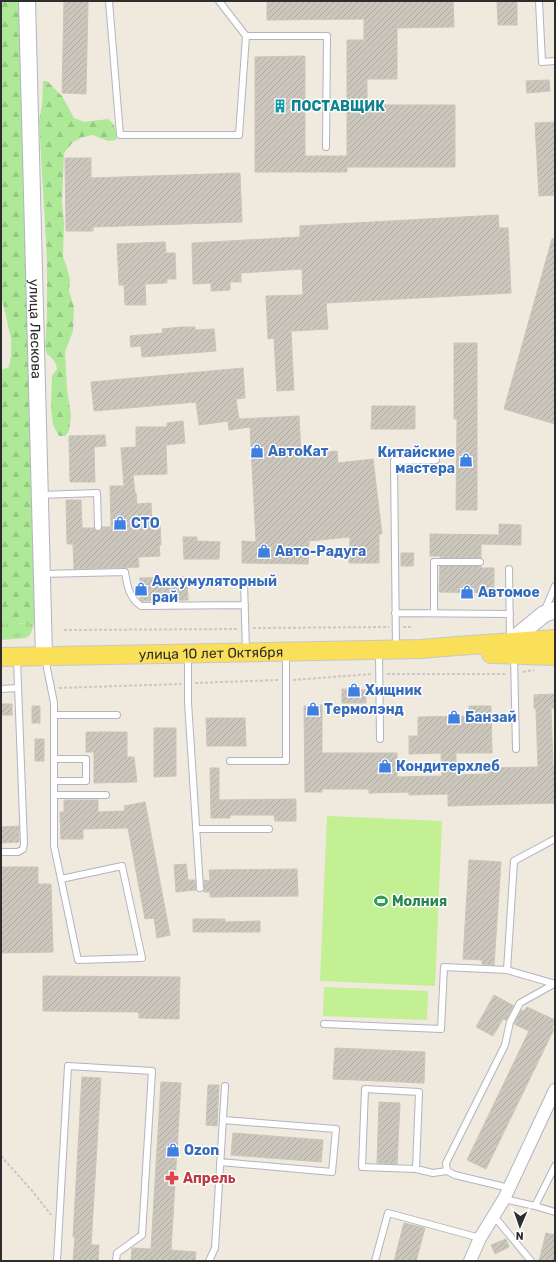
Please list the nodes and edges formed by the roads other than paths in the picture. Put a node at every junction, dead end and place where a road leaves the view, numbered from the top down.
1 (27, 1) edge
2 (110, 1) edge
3 (219, 1) edge
4 (539, 1) edge
5 (246, 36) junction
6 (555, 61) edge
7 (326, 147) dead end
8 (436, 460) dead end
9 (40, 495) junction
10 (98, 527) dead end
11 (480, 562) dead end
12 (509, 568) dead end
13 (42, 574) junction
14 (244, 582) dead end
15 (555, 586) edge
16 (245, 605) junction
17 (549, 612) edge
18 (395, 613) junction
19 (434, 613) junction
20 (510, 614) junction
21 (555, 639) edge
22 (512, 648) junction
23 (387, 650) junction
24 (286, 652) junction
25 (246, 653) junction
26 (188, 654) junction
27 (44, 656) junction
28 (555, 656) edge
29 (9, 657) edge
30 (18, 688) junction
31 (1, 689) edge
32 (54, 715) junction
33 (117, 715) dead end
34 (380, 739) dead end
35 (516, 749) dead end
36 (54, 759) junction
37 (230, 761) dead end
38 (55, 781) junction
39 (106, 795) dead end
40 (55, 796) junction
41 (196, 829) junction
42 (270, 829) dead end
43 (555, 839) edge
44 (1, 852) edge
45 (61, 879) junction
46 (200, 888) dead end
47 (507, 970) junction
48 (554, 984) edge
49 (324, 1024) dead end
50 (225, 1086) dead end
51 (555, 1090) edge
52 (223, 1120) junction
53 (220, 1162) junction
54 (555, 1166) edge
55 (416, 1169) junction
56 (447, 1171) junction
57 (509, 1188) junction
58 (504, 1199) junction
59 (536, 1206) junction
60 (555, 1212) edge
61 (493, 1215) junction
62 (480, 1238) junction
63 (57, 1261) edge
64 (116, 1261) edge
65 (209, 1261) edge
66 (375, 1261) edge
67 (470, 1261) edge
68 (531, 1261) edge

1 - 9 main road, улица Лескова
2 - 5 lane
3 - 5 lane
4 - 6 lane
5 - 7 lane
8 - 18 lane
9 - 10 lane
9 - 13 main road, улица Лескова
11 - 19 lane
12 - 20 lane
13 - 16 lane
13 - 27 main road, улица Лескова
14 - 16 lane
15 - 17 lane
16 - 25 lane
17 - 22 main road
18 - 19 lane
18 - 23 lane
19 - 20 lane
20 - 22 lane
21 - 22 main road, улица 10 лет Октября
22 - 23 main road, улица 10 лет Октября
22 - 28 main road, улица 10 лет Октября
22 - 35 lane
23 - 24 main road, улица 10 лет Октября
23 - 34 lane
24 - 25 main road, улица 10 лет Октября
24 - 37 lane
25 - 26 main road, улица 10 лет Октября
26 - 27 main road, улица 10 лет Октября
26 - 41 lane
27 - 29 main road, улица 10 лет Октября
27 - 32 lane
29 - 30 lane
30 - 31 lane
30 - 44 lane
32 - 33 lane
32 - 36 lane
36 - 38 lane
36 - 38 lane
38 - 40 lane
39 - 40 lane
40 - 45 lane
41 - 42 lane
41 - 46 lane
43 - 47 lane
45 - 45 lane
47 - 48 lane
47 - 49 lane
48 - 56 lane
50 - 52 lane
51 - 57 street
52 - 53 lane
52 - 53 lane
53 - 65 lane
54 - 59 lane
55 - 55 lane
55 - 56 lane
56 - 57 lane
57 - 58 street
58 - 59 lane
58 - 61 street
59 - 60 lane
61 - 62 street
61 - 68 lane
62 - 66 lane
62 - 67 street
63 - 64 lane

